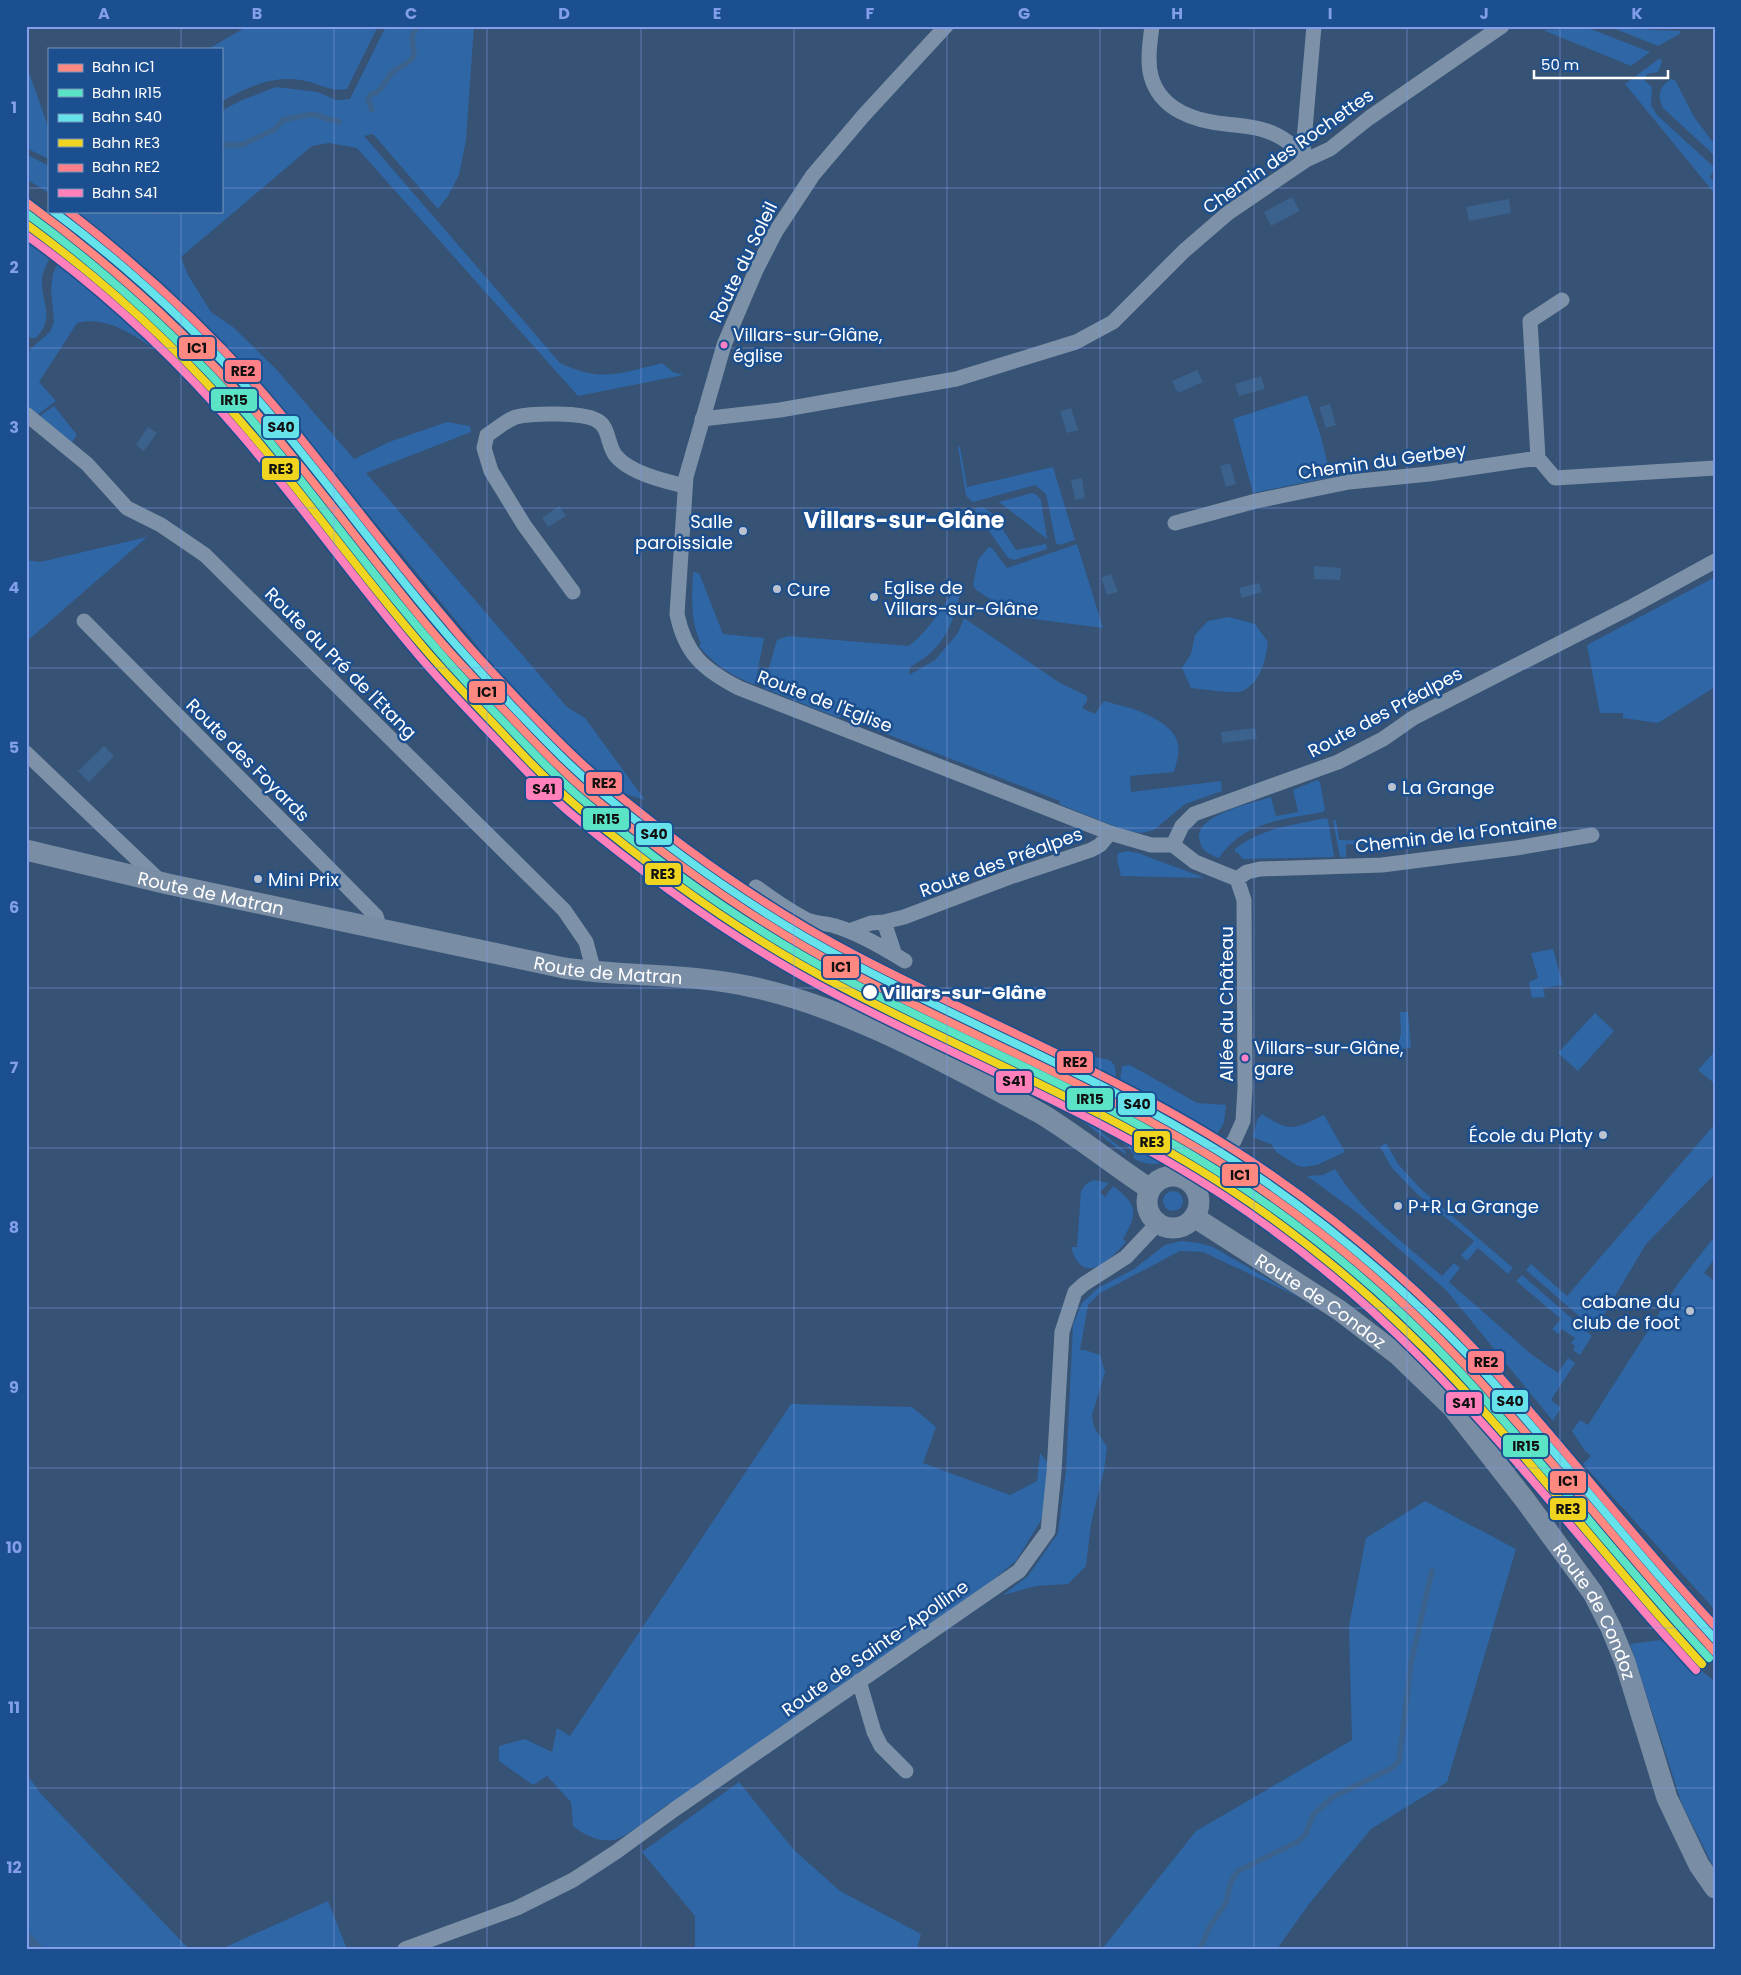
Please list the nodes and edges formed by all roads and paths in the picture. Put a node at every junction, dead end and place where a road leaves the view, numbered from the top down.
1 (946, 26) edge
2 (1152, 26) edge
3 (1314, 26) edge
4 (1502, 26) edge
5 (1304, 156) junction
6 (1562, 300) dead end
7 (26, 414) edge
8 (702, 418) junction
9 (1538, 458) junction
10 (1715, 468) edge
11 (685, 486) junction
12 (1175, 523) dead end
13 (1715, 561) edge
14 (573, 592) dead end
15 (84, 621) dead end
16 (26, 753) edge
17 (1110, 833) junction
18 (1592, 835) dead end
19 (1172, 845) junction
20 (26, 850) edge
21 (1237, 879) junction
22 (161, 882) junction
23 (756, 887) dead end
24 (884, 922) junction
25 (380, 929) junction
26 (849, 931) junction
27 (594, 972) junction
28 (1191, 1184) junction
29 (1150, 1189) junction
30 (1194, 1218) junction
31 (1158, 1223) junction
32 (860, 1681) junction
33 (906, 1771) dead end
34 (1715, 1888) edge
35 (405, 1949) edge

1 - 8 street, Route du Soleil
2 - 5 street
3 - 5 street
4 - 5 street, Chemin des Rochettes
5 - 8 street, Chemin des Rochettes
6 - 9 street
7 - 27 street, Route du Pré de l'Etang
8 - 11 street, Route de l'Eglise
9 - 10 street
9 - 12 street, Chemin du Gerbey
11 - 14 street
11 - 17 street, Route de l'Eglise
13 - 19 street, Route des Préalpes
15 - 25 street, Route des Foyards
16 - 22 street
17 - 19 street
17 - 24 street, Route des Préalpes
18 - 21 street, Chemin de la Fontaine
19 - 21 street
20 - 22 main road, Route de Matran
21 - 28 street, Allée du Château
22 - 25 main road, Route de Matran
23 - 26 street
24 - 26 street, Route des Préalpes
24 - 26 street
25 - 27 main road, Route de Matran
27 - 29 main road, Route de Matran
28 - 29 main road
28 - 30 main road
29 - 31 main road
30 - 31 main road
30 - 34 main road, Route de Condoz
31 - 32 street, Route de Sainte-Apolline
32 - 33 street
32 - 35 street, Route de Sainte-Apolline

